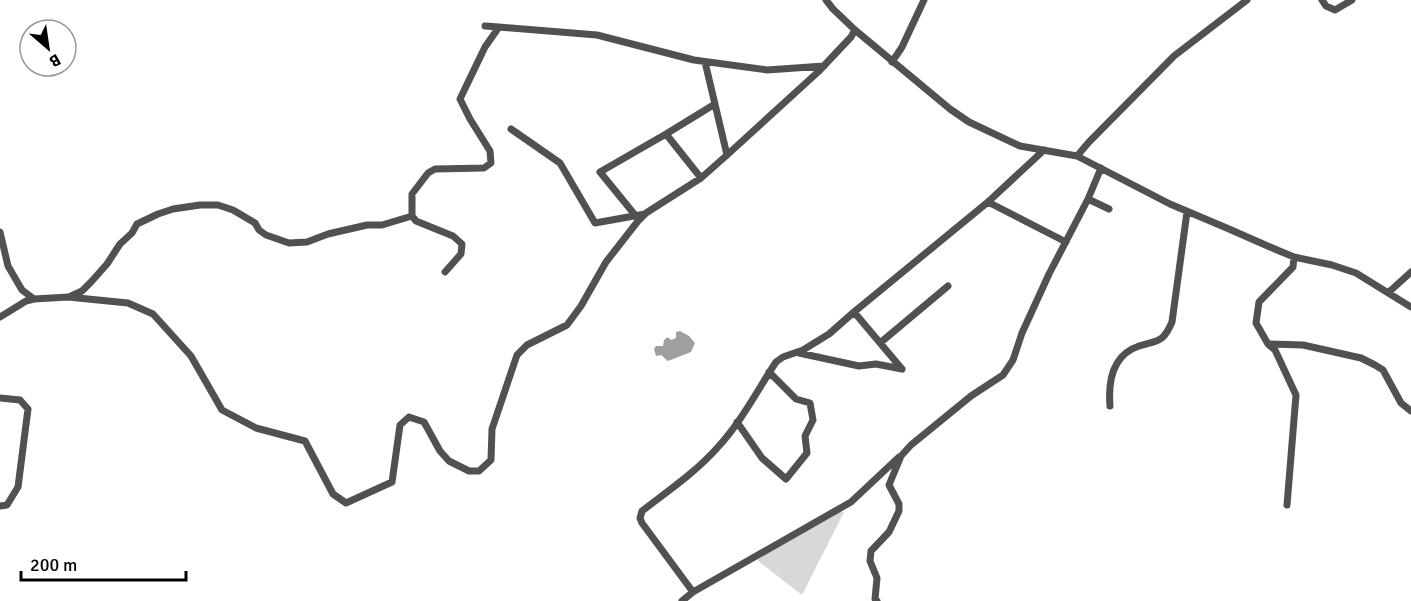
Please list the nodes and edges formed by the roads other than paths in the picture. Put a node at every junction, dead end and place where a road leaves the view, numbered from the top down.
1 (826, 0) edge
2 (924, 0) edge
3 (1247, 0) edge
4 (1322, 0) edge
5 (1352, 0) edge
6 (485, 26) dead end
7 (499, 27) junction
8 (855, 30) junction
9 (705, 62) junction
10 (892, 62) junction
11 (824, 66) junction
12 (715, 104) junction
13 (511, 129) dead end
14 (666, 134) junction
15 (1044, 150) junction
16 (727, 155) junction
17 (1077, 156) junction
18 (1101, 168) junction
19 (701, 178) junction
20 (1088, 199) junction
21 (988, 202) junction
22 (1109, 209) dead end
23 (1187, 212) junction
24 (646, 213) junction
25 (635, 215) junction
26 (412, 216) junction
27 (0, 232) edge
28 (1066, 242) junction
29 (1294, 257) junction
30 (445, 272) dead end
31 (1411, 272) edge
32 (948, 285) dead end
33 (1389, 292) junction
34 (68, 297) junction
35 (34, 299) junction
36 (1411, 307) edge
37 (854, 312) junction
38 (0, 317) edge
39 (880, 343) junction
40 (1268, 344) junction
41 (796, 352) junction
42 (769, 372) junction
43 (0, 398) edge
44 (1110, 406) dead end
45 (1411, 411) edge
46 (737, 422) junction
47 (901, 456) junction
48 (1287, 505) dead end
49 (0, 507) edge
50 (693, 592) junction
51 (682, 601) edge
52 (877, 601) edge

1 - 8 street
2 - 10 street
3 - 17 street
4 - 5 street
6 - 7 street
7 - 9 street
7 - 26 street
8 - 10 street
8 - 11 street
9 - 11 street
9 - 12 street
10 - 15 street
11 - 16 street
12 - 14 street
12 - 16 street
13 - 25 street
14 - 19 street
14 - 25 street
15 - 17 street
15 - 21 street
16 - 19 street
17 - 18 street
18 - 20 street
18 - 23 street
19 - 24 street
20 - 22 street
20 - 28 street
21 - 28 street
21 - 37 street
23 - 29 street
23 - 44 street
24 - 25 street
24 - 34 street
26 - 30 street
26 - 34 street
27 - 35 street
28 - 47 street
29 - 33 street
29 - 40 street
31 - 33 street
32 - 39 street
33 - 36 street
34 - 35 street
35 - 38 street
37 - 39 street
37 - 41 street
39 - 41 street
40 - 45 street
40 - 48 street
41 - 42 street
42 - 46 street
42 - 46 street
43 - 49 street
46 - 50 street
47 - 50 street
47 - 52 street
50 - 51 street

